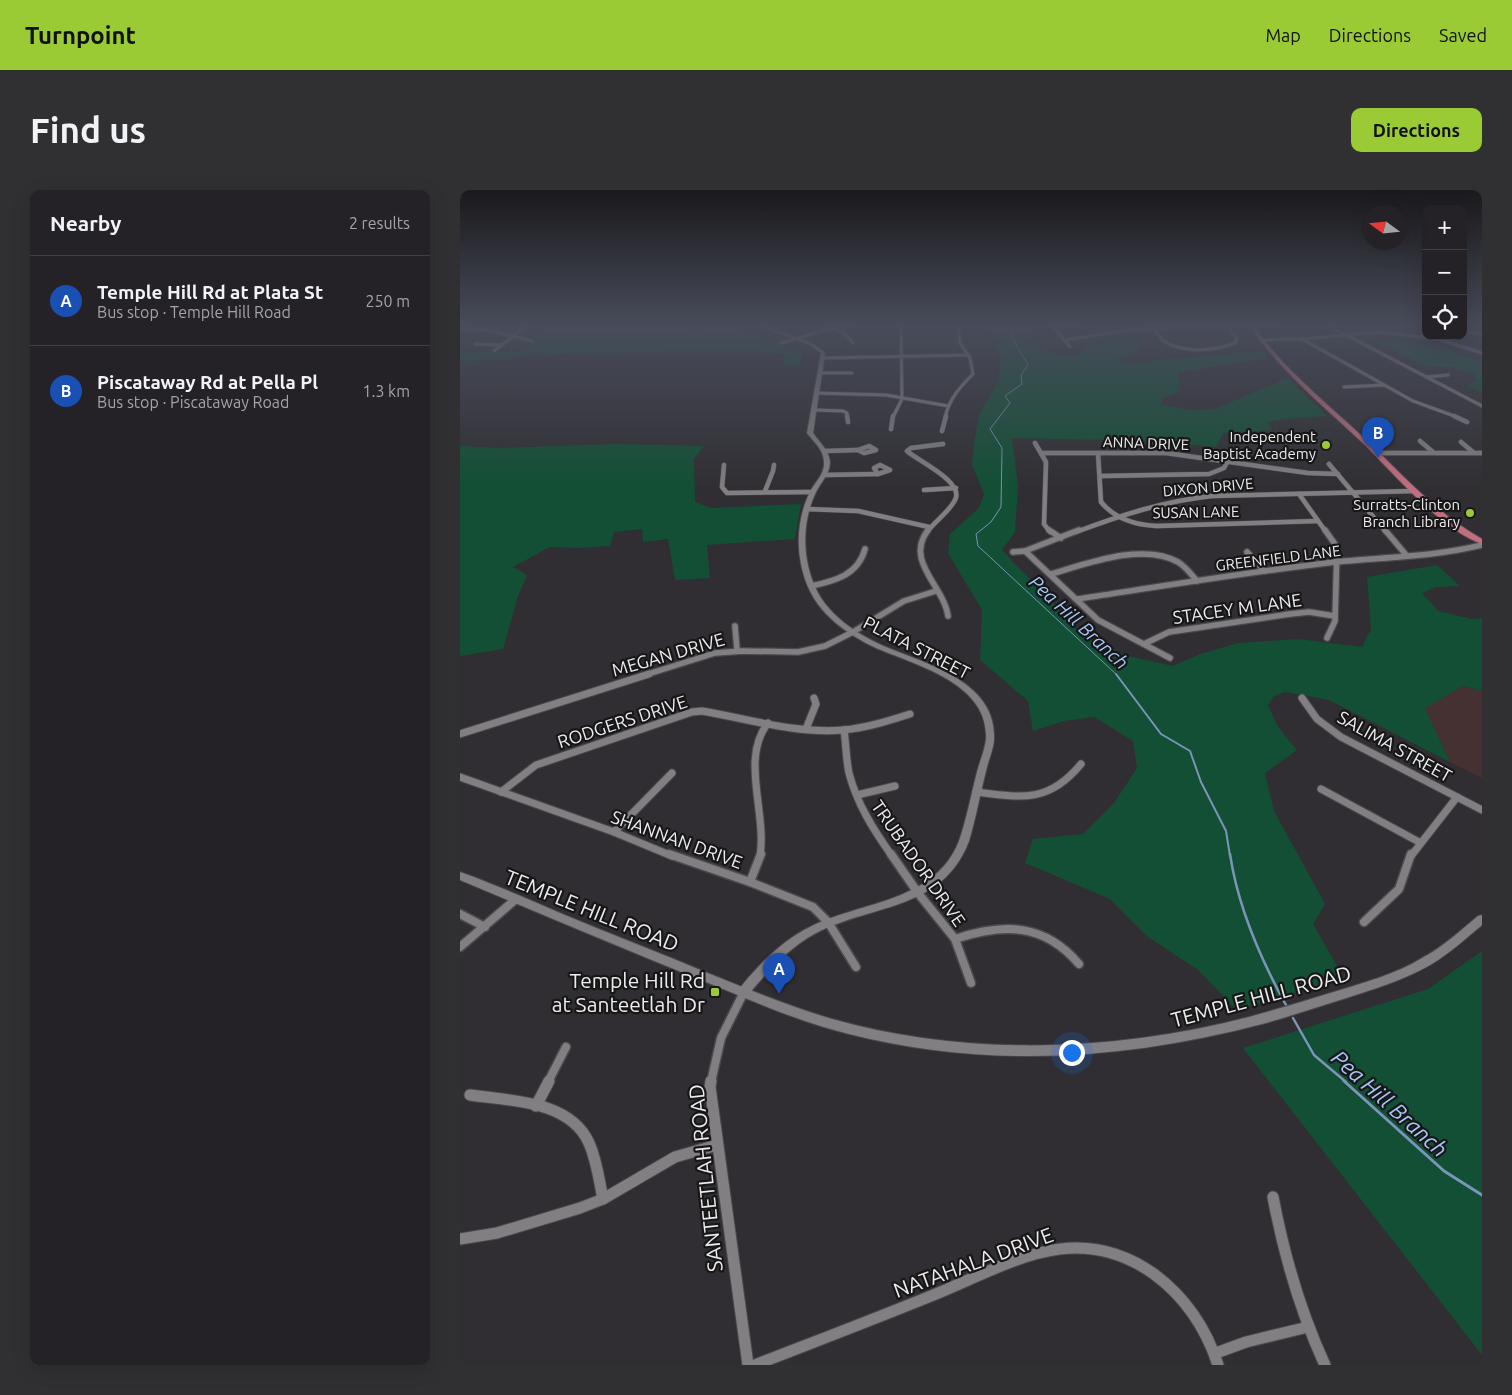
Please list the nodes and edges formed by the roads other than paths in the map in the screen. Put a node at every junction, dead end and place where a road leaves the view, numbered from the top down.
1 (819, 380) edge
2 (902, 380) edge
3 (967, 380) edge
4 (1300, 380) edge
5 (1375, 380) edge
6 (1431, 380) edge
7 (1384, 385) junction
8 (1344, 388) dead end
9 (816, 393) junction
10 (902, 397) junction
11 (948, 406) junction
12 (1482, 406) edge
13 (814, 410) junction
14 (848, 422) dead end
15 (1466, 422) dead end
16 (891, 429) dead end
17 (942, 431) dead end
18 (1420, 440) dead end
19 (1461, 442) dead end
20 (1035, 443) dead end
21 (942, 444) dead end
22 (858, 450) dead end
23 (824, 451) junction
24 (1433, 452) junction
25 (1042, 453) junction
26 (1098, 453) junction
27 (1377, 453) junction
28 (1474, 453) junction
29 (1482, 453) edge
30 (1231, 455) dead end
31 (1229, 462) junction
32 (1329, 464) dead end
33 (724, 465) dead end
34 (774, 465) dead end
35 (878, 474) dead end
36 (1338, 474) junction
37 (824, 475) junction
38 (1100, 476) junction
39 (956, 488) junction
40 (924, 490) dead end
41 (1414, 491) junction
42 (765, 492) junction
43 (812, 492) junction
44 (1353, 492) junction
45 (1299, 494) junction
46 (806, 509) junction
47 (1118, 516) junction
48 (1318, 521) junction
49 (929, 527) junction
50 (1061, 538) junction
51 (1482, 543) edge
52 (865, 549) dead end
53 (1025, 551) junction
54 (1013, 552) dead end
55 (1247, 552) dead end
56 (1407, 556) junction
57 (1337, 562) junction
58 (1265, 571) junction
59 (1051, 574) junction
60 (1197, 581) junction
61 (811, 586) junction
62 (936, 591) junction
63 (1078, 599) junction
64 (948, 616) dead end
65 (1336, 616) junction
66 (735, 626) dead end
67 (853, 632) junction
68 (1327, 638) dead end
69 (1144, 644) junction
70 (737, 650) junction
71 (1170, 658) dead end
72 (814, 698) dead end
73 (1302, 698) dead end
74 (910, 714) dead end
75 (768, 723) junction
76 (806, 729) junction
77 (844, 730) junction
78 (460, 734) edge
79 (1081, 764) dead end
80 (672, 773) dead end
81 (460, 777) edge
82 (895, 786) dead end
83 (1321, 789) dead end
84 (501, 792) junction
85 (976, 792) junction
86 (856, 795) junction
87 (1457, 797) junction
88 (1482, 810) edge
89 (614, 832) junction
90 (1418, 842) junction
91 (460, 876) edge
92 (750, 882) junction
93 (918, 893) junction
94 (516, 899) junction
95 (460, 914) edge
96 (1482, 919) edge
97 (828, 922) junction
98 (1364, 922) dead end
99 (485, 927) junction
100 (954, 939) junction
101 (460, 947) edge
102 (1079, 964) dead end
103 (856, 967) dead end
104 (970, 983) dead end
105 (744, 992) junction
106 (566, 1046) dead end
107 (470, 1095) dead end
108 (536, 1106) junction
109 (717, 1145) junction
110 (1273, 1197) dead end
111 (603, 1200) junction
112 (460, 1239) edge
113 (1308, 1327) junction
114 (1217, 1359) edge
115 (748, 1365) edge
116 (755, 1365) edge
117 (1325, 1365) edge

1 - 9 street
2 - 10 street
3 - 11 street
4 - 27 main road
5 - 7 street
6 - 12 street
7 - 8 street
7 - 15 street
9 - 10 street
9 - 13 street
10 - 11 street
10 - 16 street
11 - 17 street
13 - 14 street
13 - 23 street
18 - 24 street
19 - 28 street
20 - 25 street
21 - 39 street
22 - 23 street
23 - 37 street
24 - 27 street
24 - 28 street
25 - 26 street, ANNA DRIVE
25 - 50 street
26 - 31 street, ANNA DRIVE
26 - 38 street, SUSAN LANE
27 - 41 main road
28 - 29 street
30 - 31 street
31 - 36 street, ANNA DRIVE
31 - 38 street
32 - 36 street
33 - 42 street
34 - 42 street
35 - 37 street
36 - 44 street
37 - 43 street, PLATA STREET
38 - 47 street, SUSAN LANE
39 - 40 street
39 - 49 street
41 - 44 street, DIXON DRIVE
41 - 51 main road
42 - 43 street
43 - 46 street, PLATA STREET
44 - 45 street, DIXON DRIVE
44 - 56 street
45 - 47 street, DIXON DRIVE
45 - 48 street
46 - 49 street
46 - 61 street, PLATA STREET
47 - 48 street, SUSAN LANE
47 - 50 street, DIXON DRIVE
48 - 57 street
49 - 62 street
50 - 53 street, DIXON DRIVE
51 - 56 street, GREENFIELD LANE
52 - 61 street
53 - 54 street, DIXON DRIVE
53 - 59 street
55 - 58 street
56 - 57 street, GREENFIELD LANE
57 - 58 street, GREENFIELD LANE
57 - 65 street
58 - 60 street, GREENFIELD LANE
59 - 60 street
59 - 63 street
60 - 63 street, GREENFIELD LANE
61 - 67 street, PLATA STREET
62 - 64 street
62 - 67 street, MEGAN DRIVE
63 - 69 street
65 - 68 street
65 - 69 street, STACEY M LANE
66 - 70 street
67 - 70 street, MEGAN DRIVE
67 - 85 street, PLATA STREET
69 - 71 street
70 - 78 street, MEGAN DRIVE
72 - 76 street
73 - 87 street, SALIMA STREET
74 - 77 street, RODGERS DRIVE
75 - 76 street, RODGERS DRIVE
75 - 84 street, RODGERS DRIVE
75 - 92 street
76 - 77 street, RODGERS DRIVE
77 - 86 street, TRUBADOR DRIVE
79 - 85 street
80 - 89 street
81 - 84 street, SHANNAN DRIVE
82 - 86 street
83 - 90 street
84 - 89 street, SHANNAN DRIVE
85 - 93 street, PLATA STREET
86 - 93 street, TRUBADOR DRIVE
87 - 88 street, SALIMA STREET
87 - 90 street
89 - 92 street, SHANNAN DRIVE
90 - 98 street
91 - 94 street, TEMPLE HILL ROAD
92 - 97 street, SHANNAN DRIVE
93 - 97 street, PLATA STREET
93 - 100 street, TRUBADOR DRIVE
94 - 99 street
94 - 105 street, TEMPLE HILL ROAD
95 - 99 street
96 - 105 street, TEMPLE HILL ROAD
97 - 103 street, SHANNAN DRIVE
97 - 105 street, PLATA STREET
99 - 101 street
100 - 102 street
100 - 104 street, TRUBADOR DRIVE
105 - 109 street, SANTEETLAH ROAD
106 - 108 street
107 - 108 street
108 - 111 street
109 - 111 street
109 - 115 street, SANTEETLAH ROAD
110 - 113 street
111 - 112 street
113 - 114 street
113 - 117 street
114 - 116 street, NATAHALA DRIVE

